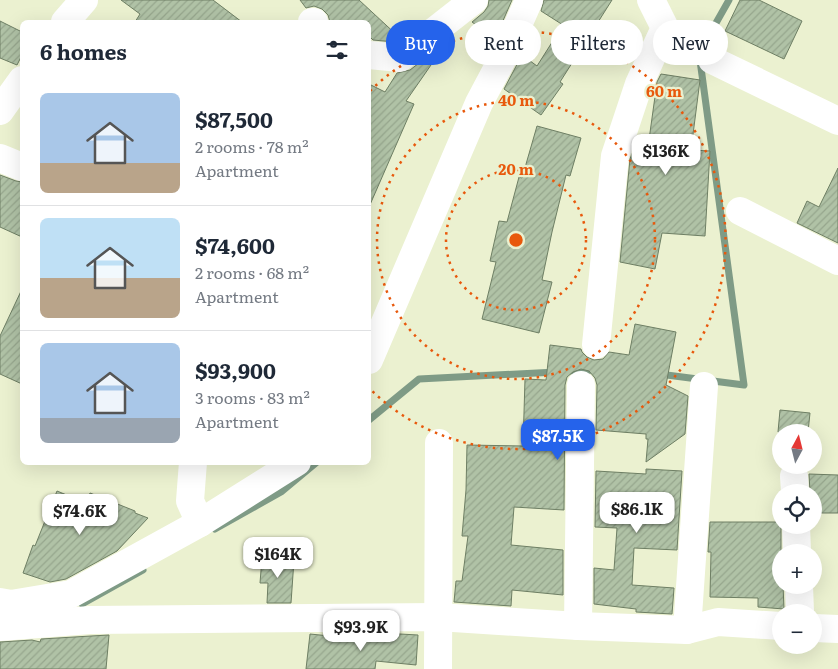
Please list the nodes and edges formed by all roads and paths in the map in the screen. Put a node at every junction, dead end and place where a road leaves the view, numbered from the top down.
1 (84, 0) edge
2 (474, 0) edge
3 (528, 0) edge
4 (651, 0) edge
5 (67, 20) edge
6 (371, 55) edge
7 (722, 65) edge
8 (20, 83) edge
9 (0, 111) edge
10 (838, 121) edge
11 (0, 158) edge
12 (20, 166) edge
13 (740, 211) dead end
14 (838, 261) edge
15 (596, 345) dead end
16 (371, 355) edge
17 (581, 384) dead end
18 (704, 386) dead end
19 (439, 442) dead end
20 (193, 465) edge
21 (293, 465) edge
22 (200, 523) junction
23 (0, 602) edge
24 (438, 617) junction
25 (772, 625) edge
26 (578, 626) junction
27 (0, 627) edge
28 (822, 628) edge
29 (838, 629) edge
30 (687, 630) junction
31 (438, 669) edge

1 - 5 street
2 - 6 street
3 - 16 street
4 - 15 street
7 - 10 street
8 - 9 street
11 - 12 street
13 - 14 street
17 - 26 street
18 - 30 street
19 - 24 street
20 - 22 street
21 - 22 street
22 - 23 street
24 - 26 street
24 - 27 street
24 - 31 street
25 - 30 street
26 - 30 street
28 - 29 street

